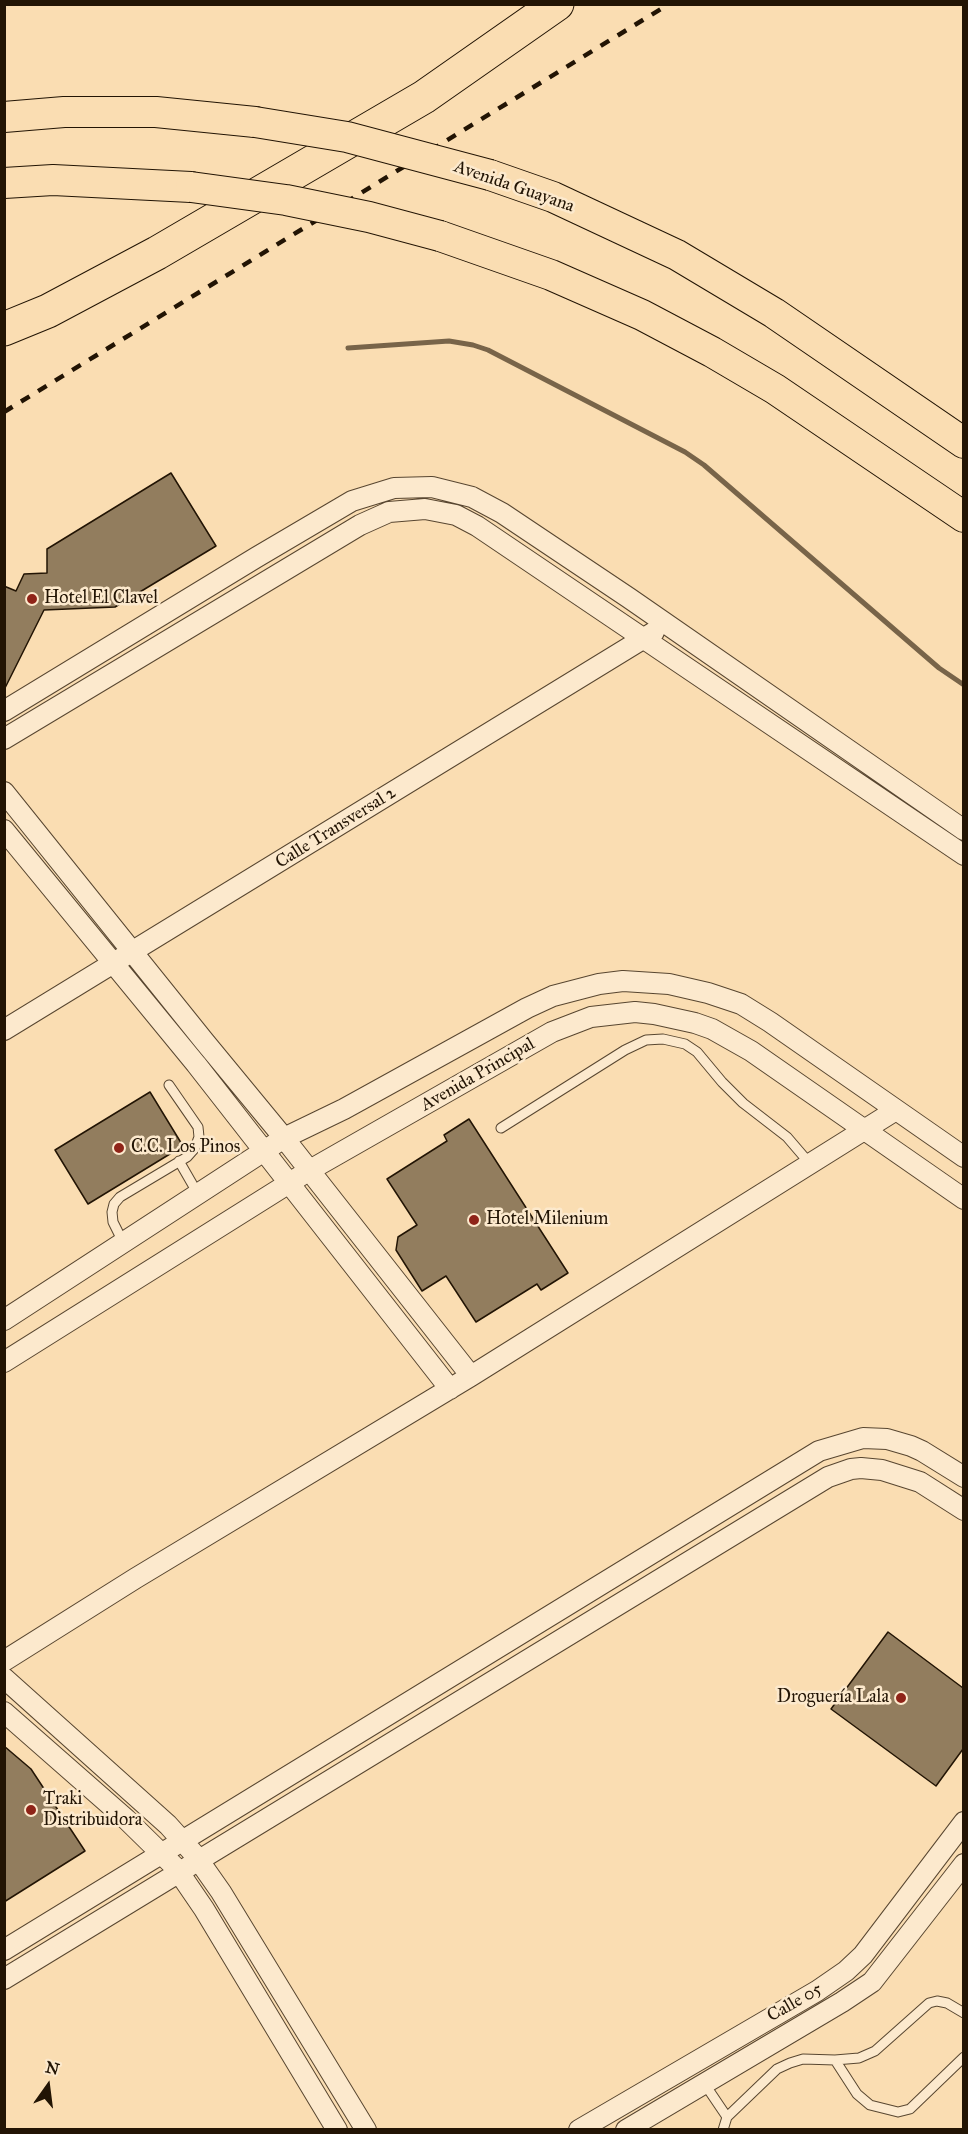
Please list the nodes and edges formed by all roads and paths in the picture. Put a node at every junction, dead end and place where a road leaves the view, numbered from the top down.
1 (557, 4) edge
2 (4, 117) edge
3 (4, 183) edge
4 (4, 329) edge
5 (963, 443) edge
6 (386, 490) junction
7 (389, 512) junction
8 (963, 518) edge
9 (257, 557) junction
10 (272, 578) junction
11 (667, 624) junction
12 (645, 638) junction
13 (82, 663) junction
14 (97, 683) junction
15 (4, 711) edge
16 (4, 739) edge
17 (4, 792) edge
18 (4, 830) edge
19 (963, 830) edge
20 (963, 855) edge
21 (133, 952) junction
22 (114, 963) junction
23 (4, 1030) edge
24 (170, 1085) dead end
25 (897, 1110) junction
26 (501, 1128) dead end
27 (865, 1131) junction
28 (284, 1138) junction
29 (266, 1152) junction
30 (963, 1157) edge
31 (179, 1161) junction
32 (811, 1164) junction
33 (310, 1170) junction
34 (288, 1182) junction
35 (198, 1194) junction
36 (963, 1199) edge
37 (123, 1242) junction
38 (4, 1320) edge
39 (4, 1362) edge
40 (471, 1376) junction
41 (450, 1389) junction
42 (963, 1477) edge
43 (729, 1506) junction
44 (963, 1510) edge
45 (742, 1529) junction
46 (620, 1572) junction
47 (635, 1595) junction
48 (4, 1661) edge
49 (4, 1678) edge
50 (4, 1712) edge
51 (963, 1822) edge
52 (183, 1841) junction
53 (163, 1854) junction
54 (199, 1861) junction
55 (963, 1864) edge
56 (180, 1873) junction
57 (4, 1950) edge
58 (4, 1979) edge
59 (817, 1991) junction
60 (829, 2009) junction
61 (963, 2013) edge
62 (963, 2057) edge
63 (835, 2060) junction
64 (704, 2083) junction
65 (727, 2117) junction
66 (337, 2130) edge
67 (366, 2130) edge
68 (579, 2130) edge
69 (626, 2130) edge
70 (723, 2130) edge

1 - 4 highway
2 - 5 main road, Avenida Guayana, bridge
3 - 8 main road, bridge
6 - 7 street
6 - 9 street
6 - 11 street
7 - 10 street
7 - 12 street
9 - 10 street
9 - 13 street
10 - 14 street
11 - 12 street, Calle Transversal 2
11 - 19 street
12 - 20 street
12 - 21 street, Calle Transversal 2
13 - 14 street
13 - 15 street
14 - 16 street
17 - 21 street
18 - 22 street
21 - 22 street, Calle Transversal 2
21 - 28 street
22 - 23 street, Calle Transversal 2
22 - 29 street
24 - 31 lane
25 - 27 street
25 - 28 street, Avenida Principal
25 - 30 street, Avenida Principal
26 - 32 lane
27 - 32 street
27 - 33 street, Avenida Principal
27 - 36 street, Avenida Principal
28 - 29 street, Avenida Principal
28 - 33 street
29 - 34 street
29 - 35 street, Avenida Principal
31 - 35 lane
31 - 37 lane
32 - 40 street
33 - 34 street, Avenida Principal
33 - 40 street
34 - 39 street, Avenida Principal
34 - 41 street
35 - 37 street, Avenida Principal
37 - 38 street, Avenida Principal
40 - 41 street
41 - 48 street
42 - 43 street
43 - 45 street
43 - 46 street
44 - 45 street
45 - 47 street
46 - 47 street
46 - 52 street
47 - 54 street
49 - 52 street
50 - 53 street
51 - 59 street, Calle 05
52 - 53 street
52 - 54 street
53 - 56 street
53 - 57 street
54 - 56 street
54 - 67 street
55 - 60 street, Calle 05
56 - 58 street
56 - 66 street
59 - 60 street
59 - 68 street, Calle 05
60 - 64 street, Calle 05
61 - 63 lane
62 - 63 lane
63 - 65 lane
64 - 65 lane
64 - 69 street, Calle 05
65 - 70 lane

